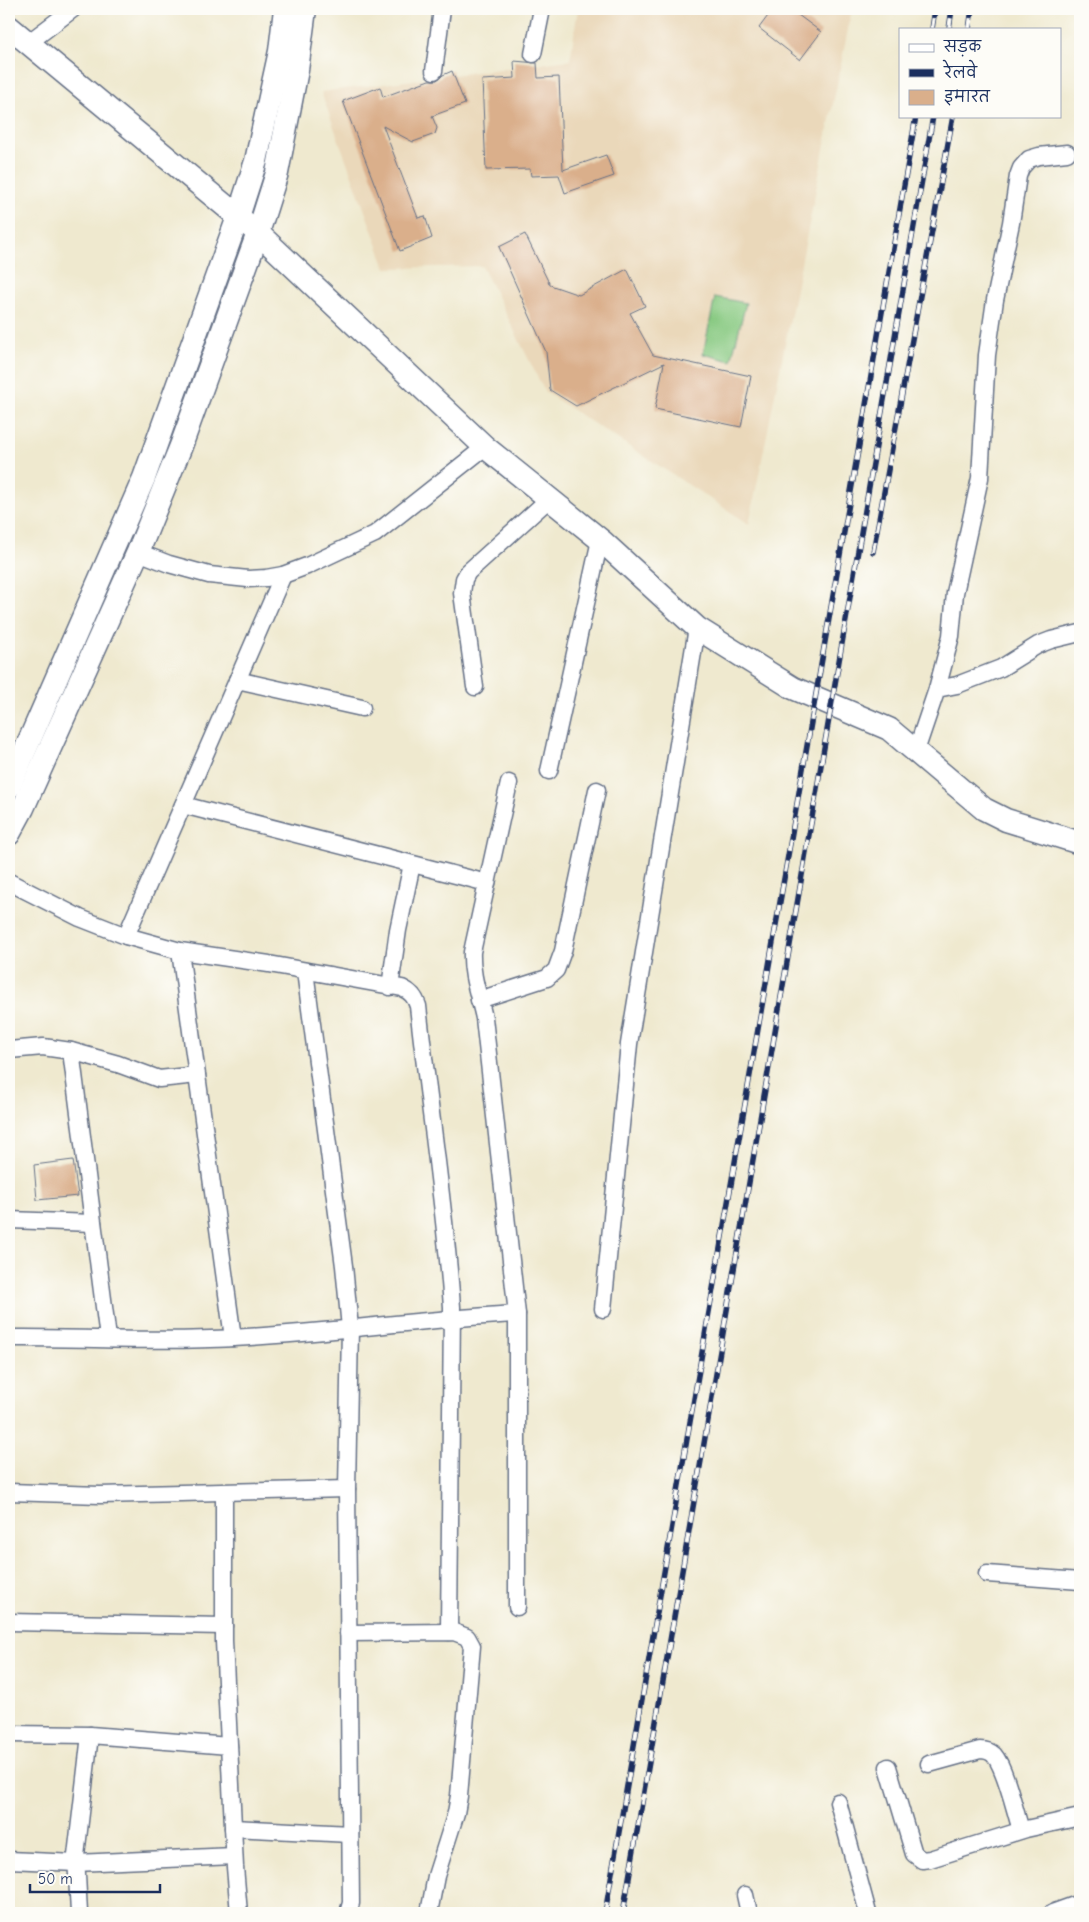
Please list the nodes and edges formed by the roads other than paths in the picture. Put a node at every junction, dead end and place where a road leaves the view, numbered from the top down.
1 (73, 9) edge
2 (285, 9) edge
3 (304, 9) edge
4 (442, 9) edge
5 (542, 9) edge
6 (9, 28) edge
7 (28, 43) junction
8 (533, 54) dead end
9 (434, 71) dead end
10 (1067, 153) dead end
11 (238, 217) junction
12 (258, 233) junction
13 (485, 447) junction
14 (549, 499) junction
15 (600, 540) junction
16 (138, 552) junction
17 (283, 575) junction
18 (697, 628) junction
19 (1080, 633) edge
20 (237, 680) junction
21 (475, 687) dead end
22 (937, 689) junction
23 (362, 708) dead end
24 (916, 752) junction
25 (549, 771) dead end
26 (509, 783) dead end
27 (9, 787) edge
28 (597, 790) dead end
29 (183, 805) junction
30 (9, 834) edge
31 (1080, 843) edge
32 (412, 864) junction
33 (9, 882) edge
34 (487, 883) junction
35 (126, 936) junction
36 (180, 951) junction
37 (305, 971) junction
38 (390, 987) junction
39 (479, 1000) junction
40 (9, 1050) edge
41 (71, 1051) junction
42 (197, 1075) junction
43 (9, 1220) edge
44 (93, 1223) junction
45 (603, 1309) dead end
46 (517, 1314) junction
47 (452, 1317) junction
48 (350, 1328) junction
49 (9, 1338) edge
50 (108, 1338) junction
51 (233, 1338) junction
52 (347, 1489) junction
53 (9, 1492) edge
54 (224, 1493) junction
55 (987, 1574) dead end
56 (1080, 1581) edge
57 (517, 1608) dead end
58 (9, 1622) edge
59 (224, 1626) junction
60 (449, 1632) junction
61 (348, 1633) junction
62 (9, 1734) edge
63 (90, 1735) junction
64 (229, 1746) junction
65 (929, 1764) dead end
66 (888, 1767) dead end
67 (838, 1802) dead end
68 (1080, 1817) edge
69 (233, 1828) junction
70 (1021, 1830) junction
71 (350, 1834) junction
72 (234, 1856) junction
73 (9, 1860) edge
74 (76, 1862) junction
75 (745, 1895) dead end
76 (1080, 1903) edge
77 (79, 1913) edge
78 (239, 1913) edge
79 (348, 1913) edge
80 (429, 1913) edge
81 (749, 1913) edge
82 (868, 1913) edge
83 (1052, 1913) edge

1 - 7 street
2 - 11 main road
3 - 12 main road
4 - 9 street
5 - 8 street
6 - 7 main road
7 - 11 main road
10 - 22 street
11 - 12 main road
11 - 27 main road
12 - 13 main road
12 - 16 main road
13 - 14 main road
13 - 17 street
14 - 15 main road
14 - 21 street
15 - 18 main road
15 - 25 street
16 - 17 street
16 - 30 main road
17 - 20 street
18 - 24 main road
18 - 45 street
19 - 22 street
20 - 23 street
20 - 29 street
22 - 24 street
24 - 31 main road
26 - 34 street
28 - 39 street
29 - 32 street
29 - 35 street
32 - 34 street
32 - 38 street
33 - 35 street
34 - 39 street
35 - 36 street
36 - 37 street
36 - 42 street
37 - 38 street
37 - 48 street
38 - 47 street
39 - 46 street
40 - 41 street
41 - 42 street
41 - 44 street
42 - 51 street
43 - 44 street
44 - 50 street
46 - 47 street
46 - 57 street
47 - 48 street
47 - 60 street
48 - 51 street
48 - 52 street
49 - 50 street
50 - 51 street
52 - 54 street
52 - 61 street
53 - 54 street
54 - 59 street
55 - 56 street
58 - 59 street
59 - 64 street
60 - 61 street
60 - 80 street
61 - 71 street
62 - 63 street
63 - 64 street
63 - 74 street
64 - 69 street
65 - 70 street
66 - 70 street
67 - 82 street
68 - 70 street
69 - 71 street
69 - 72 street
71 - 79 street
72 - 74 street
72 - 78 street
73 - 74 street
74 - 77 street
75 - 81 street
76 - 83 street

